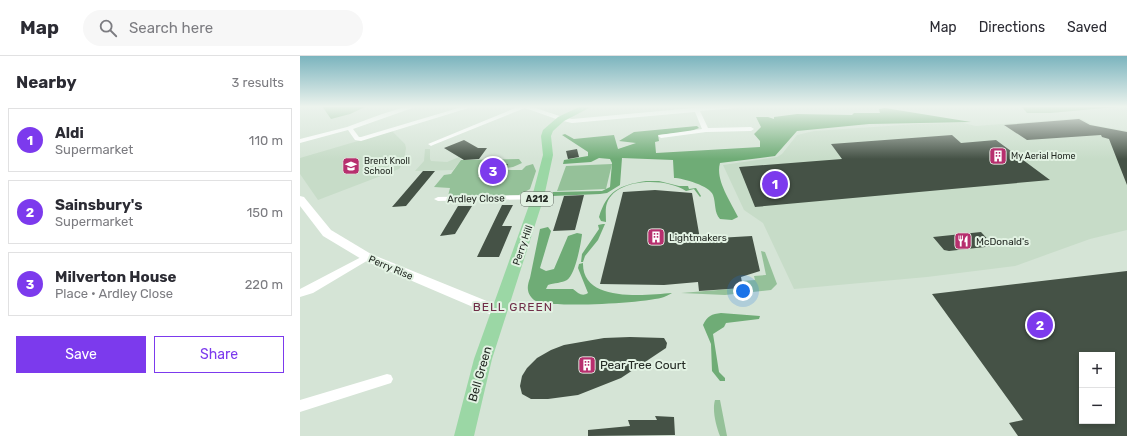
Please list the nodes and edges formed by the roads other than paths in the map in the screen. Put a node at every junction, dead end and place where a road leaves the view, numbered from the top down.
1 (360, 124) edge
2 (412, 124) edge
3 (482, 124) edge
4 (555, 124) edge
5 (703, 124) edge
6 (349, 128) junction
7 (751, 129) dead end
8 (706, 130) junction
9 (660, 136) dead end
10 (300, 141) edge
11 (432, 144) dead end
12 (538, 197) junction
13 (300, 199) edge
14 (438, 199) dead end
15 (366, 257) junction
16 (300, 293) edge
17 (499, 312) junction
18 (387, 379) dead end
19 (300, 406) edge
20 (464, 436) edge

1 - 6 street
2 - 6 street
3 - 11 street
4 - 12 main road, Perry Hill / A212
5 - 8 street
6 - 10 street
7 - 8 street
8 - 9 street
12 - 14 street, Ardley Close
12 - 17 main road, Perry Hill / A212
13 - 15 main road, Perry Rise
15 - 16 street
15 - 17 main road, Perry Rise
17 - 20 main road, Bell Green / A212
18 - 19 street

